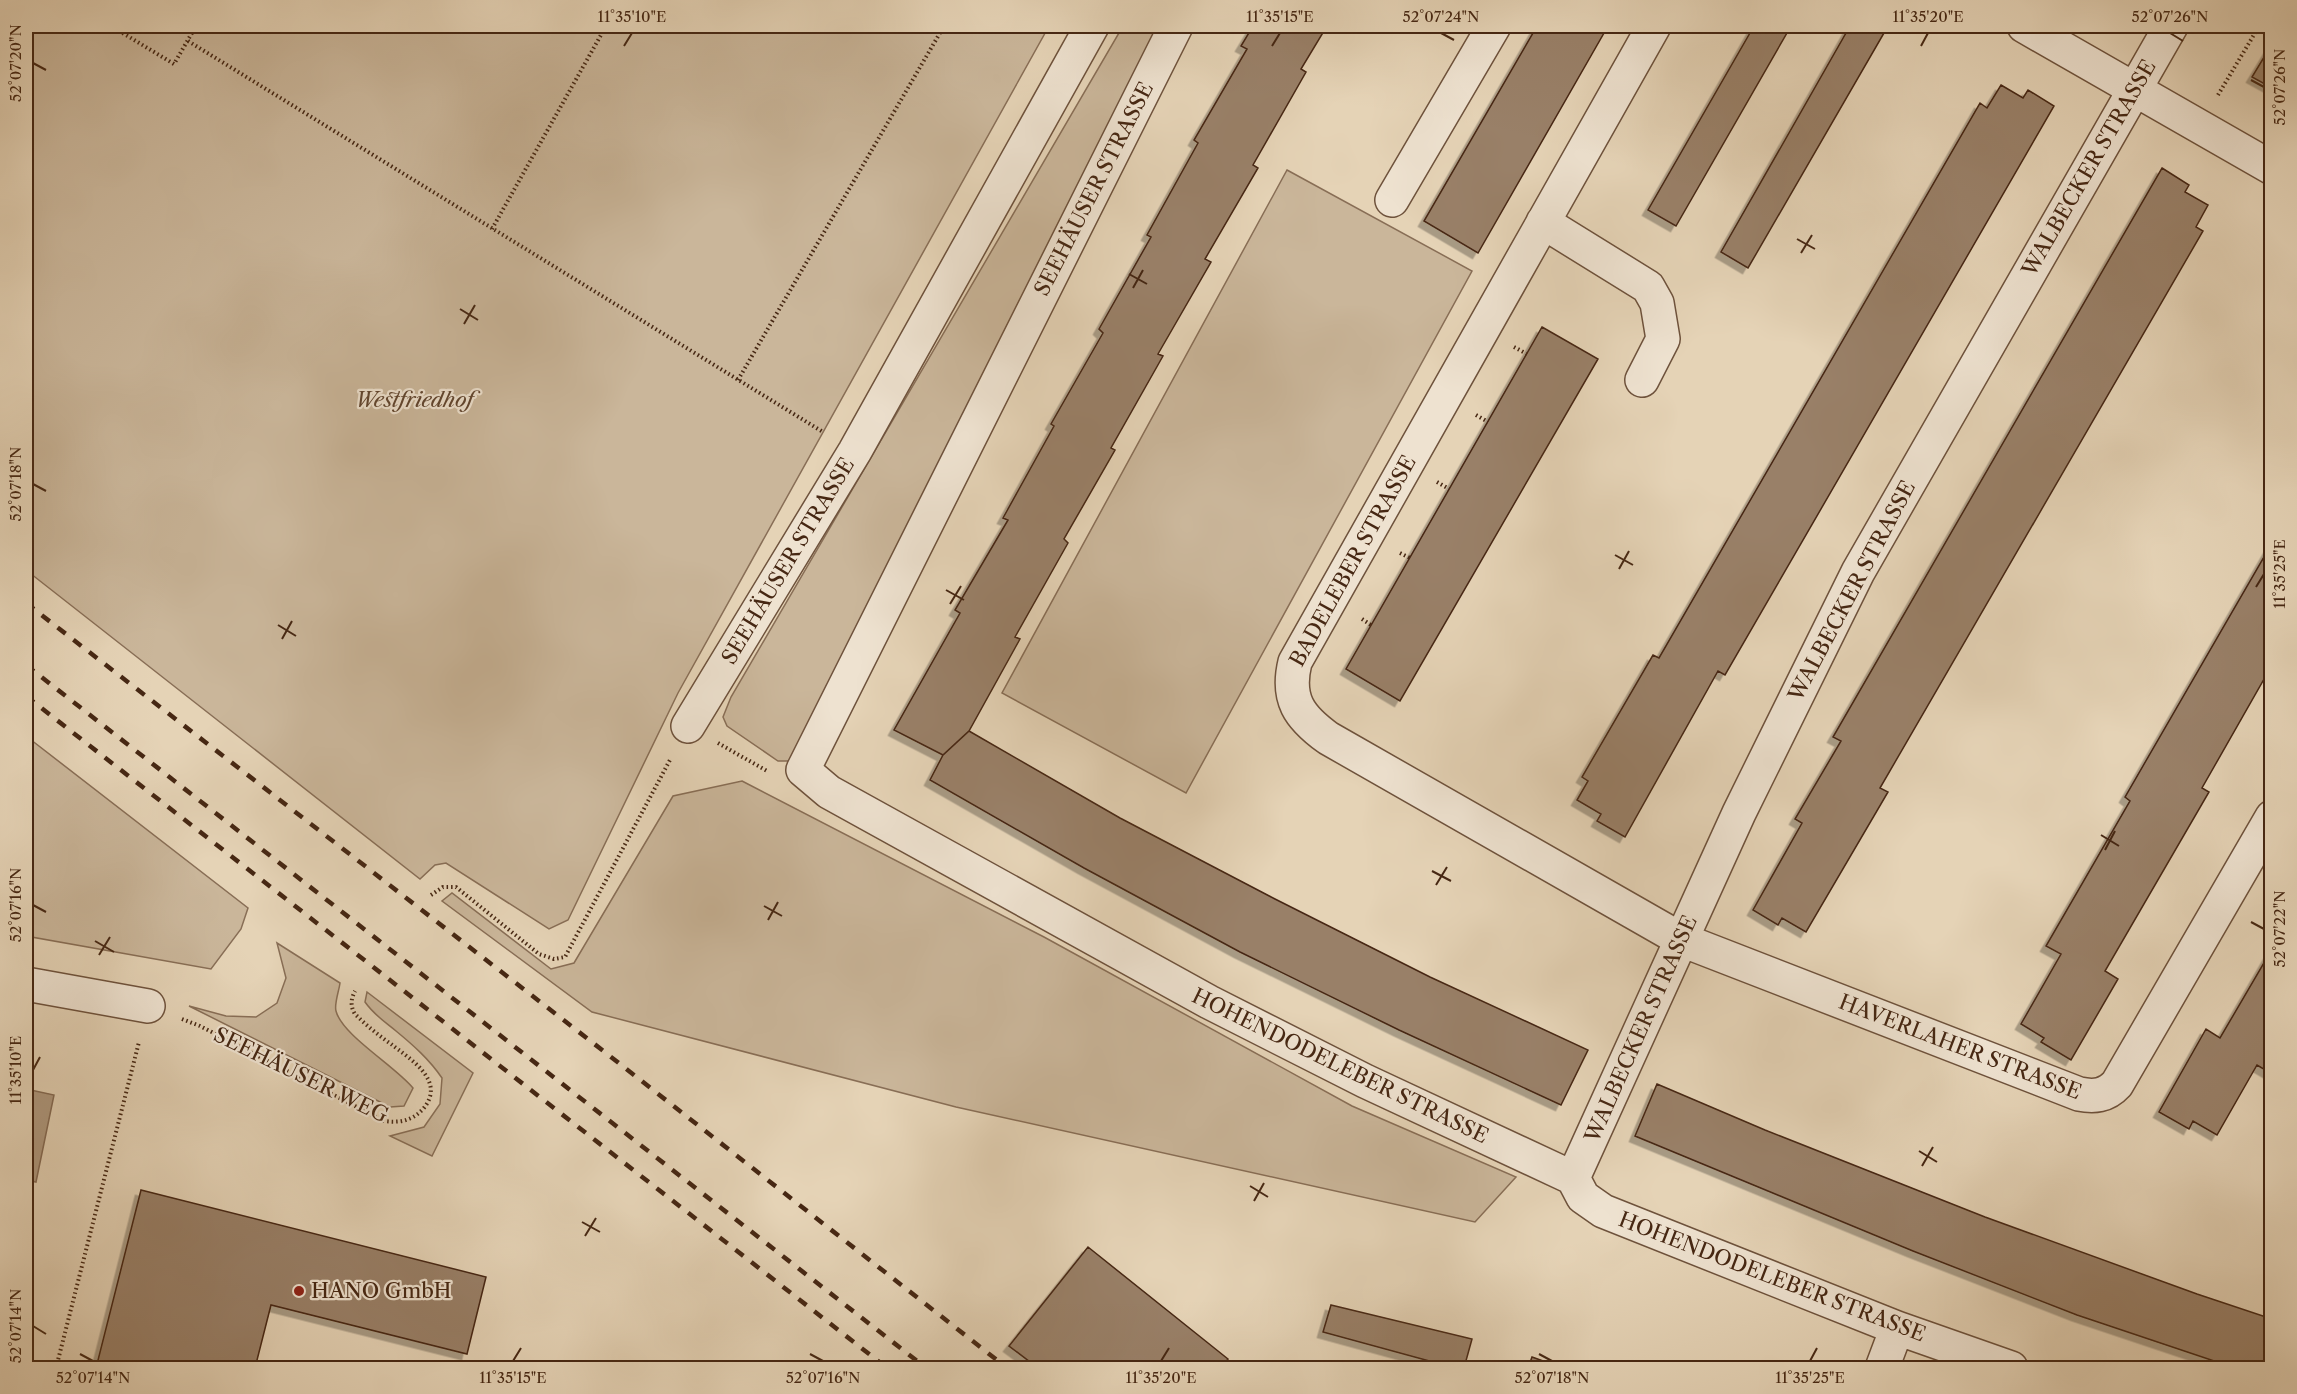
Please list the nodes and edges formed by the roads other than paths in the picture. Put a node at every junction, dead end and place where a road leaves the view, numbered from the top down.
1 (1092, 26) edge
2 (1176, 26) edge
3 (1494, 26) edge
4 (1654, 26) edge
5 (2024, 26) edge
6 (2171, 26) edge
7 (2135, 88) junction
8 (2271, 168) edge
9 (1392, 200) dead end
10 (1543, 222) junction
11 (1642, 380) dead end
12 (688, 726) road end
13 (802, 770) joint
14 (2271, 817) edge
15 (1682, 940) junction
16 (26, 984) edge
17 (148, 1006) road end
18 (1573, 1178) junction
19 (1897, 1328) junction
20 (1882, 1368) edge
21 (2011, 1368) edge

1 - 12 street, SEEHÄUSER STRASSE
2 - 13 street, SEEHÄUSER STRASSE
3 - 9 street
4 - 10 street, BADELEBER STRASSE
5 - 7 street
6 - 7 street, WALBECKER STRASSE
7 - 8 street
7 - 15 street, WALBECKER STRASSE
10 - 11 street
10 - 15 street, BADELEBER STRASSE
13 - 18 street, HOHENDODELEBER STRASSE
14 - 15 street, HAVERLAHER STRASSE
15 - 18 street, WALBECKER STRASSE
16 - 17 street
18 - 19 street, HOHENDODELEBER STRASSE
19 - 20 street
19 - 21 street, HOHENDODELEBER STRASSE

